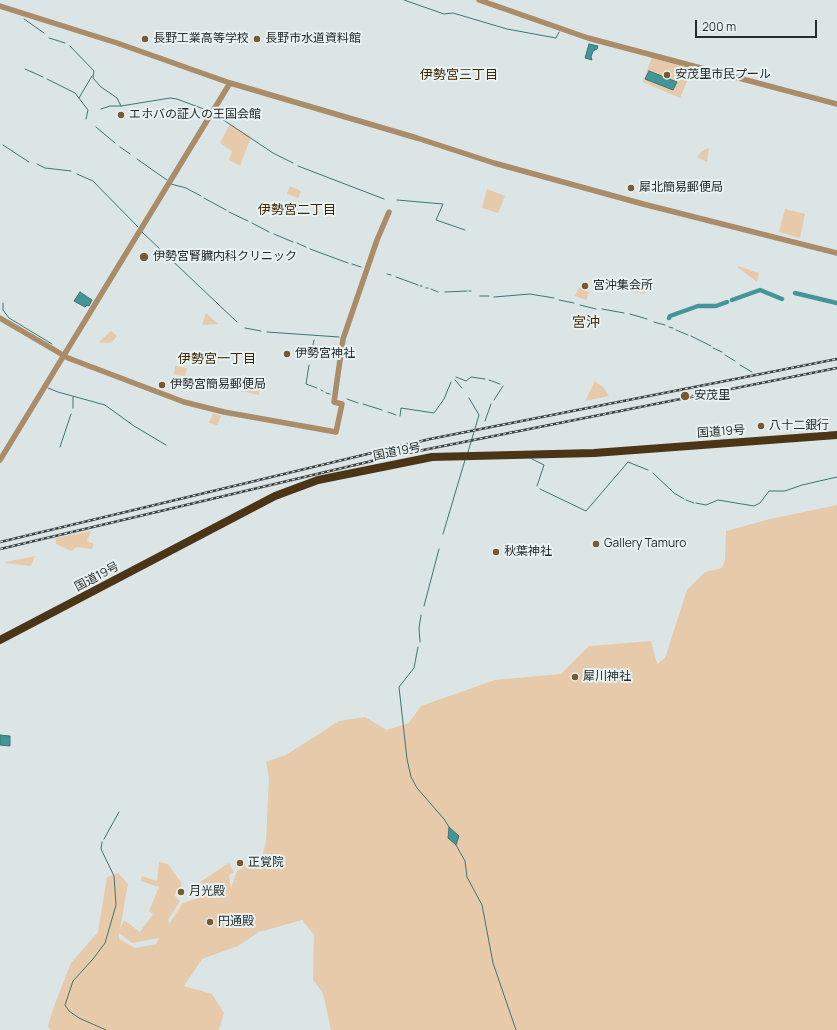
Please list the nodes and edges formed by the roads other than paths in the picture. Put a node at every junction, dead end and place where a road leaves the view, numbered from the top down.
1 (479, 0) edge
2 (0, 6) edge
3 (230, 83) junction
4 (837, 104) edge
5 (389, 212) dead end
6 (837, 253) edge
7 (0, 318) edge
8 (64, 356) junction
9 (837, 435) edge
10 (0, 460) edge
11 (0, 640) edge

1 - 4 street
2 - 3 street
3 - 6 street
3 - 8 street
5 - 8 street
7 - 8 street
8 - 10 street
9 - 11 highway, 国道19号

